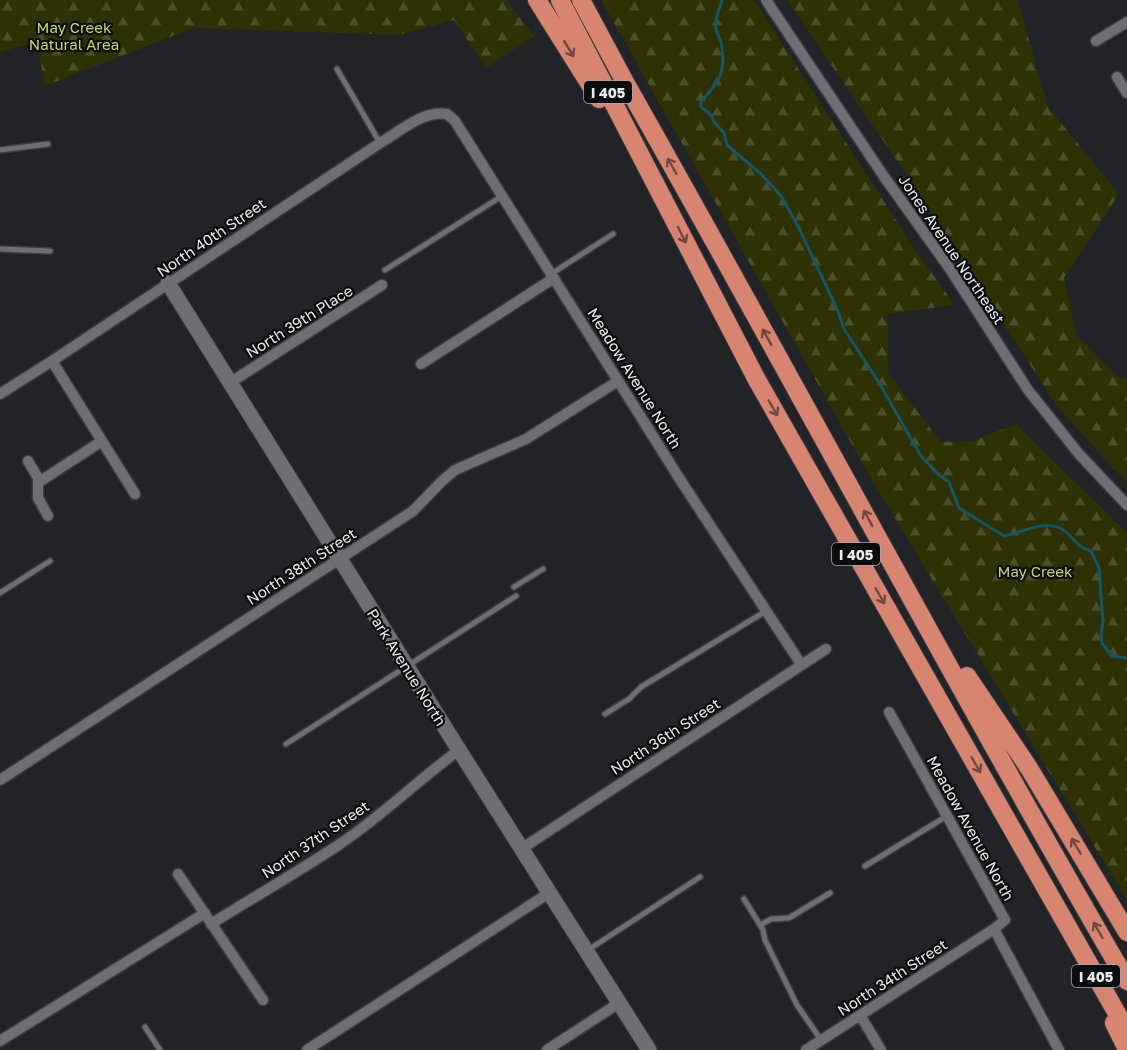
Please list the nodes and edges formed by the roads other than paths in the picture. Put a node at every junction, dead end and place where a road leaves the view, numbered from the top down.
1 (537, 0) edge
2 (560, 0) edge
3 (581, 0) edge
4 (766, 0) edge
5 (1127, 22) edge
6 (1096, 41) dead end
7 (337, 69) dead end
8 (1117, 77) dead end
9 (1127, 93) edge
10 (441, 113) joint
11 (380, 143) junction
12 (48, 144) dead end
13 (0, 150) edge
14 (655, 183) junction
15 (502, 196) junction
16 (613, 234) dead end
17 (0, 249) edge
18 (50, 251) dead end
19 (385, 270) dead end
20 (553, 276) junction
21 (168, 283) junction
22 (382, 285) dead end
23 (52, 362) junction
24 (421, 363) dead end
25 (231, 381) junction
26 (618, 381) junction
27 (0, 394) edge
28 (102, 441) junction
29 (28, 461) dead end
30 (39, 482) junction
31 (135, 494) dead end
32 (1127, 505) edge
33 (48, 516) dead end
34 (340, 559) junction
35 (50, 561) dead end
36 (543, 569) dead end
37 (514, 587) dead end
38 (906, 587) junction
39 (0, 593) edge
40 (516, 596) dead end
41 (766, 611) junction
42 (826, 649) dead end
43 (801, 664) junction
44 (407, 666) junction
45 (889, 712) dead end
46 (605, 714) dead end
47 (286, 744) dead end
48 (459, 750) junction
49 (0, 780) edge
50 (947, 816) junction
51 (521, 849) junction
52 (865, 866) dead end
53 (178, 874) dead end
54 (700, 877) dead end
55 (549, 893) junction
56 (830, 893) dead end
57 (744, 899) dead end
58 (205, 913) junction
59 (1064, 922) junction
60 (211, 924) junction
61 (760, 925) junction
62 (994, 929) junction
63 (1127, 932) edge
64 (586, 951) junction
65 (1127, 981) edge
66 (263, 1000) dead end
67 (619, 1004) junction
68 (860, 1016) junction
69 (145, 1027) dead end
70 (1127, 1031) edge
71 (821, 1040) junction
72 (0, 1041) edge
73 (1127, 1049) edge
74 (160, 1050) edge
75 (307, 1050) edge
76 (547, 1050) edge
77 (649, 1050) edge
78 (806, 1050) edge
79 (881, 1050) edge
80 (1059, 1050) edge

1 -> 14 highway
2 - 14 highway, I 405
38 -> 3 highway, I 405
4 - 32 street, Jones Avenue Northeast
5 - 6 street
7 - 11 lane
8 - 9 street
10 - 11 street, North 40th Street
10 - 15 street, Meadow Avenue North
11 - 21 street, North 40th Street
12 - 13 lane
14 -> 59 highway, I 405
15 - 19 lane
15 - 20 street, Meadow Avenue North
16 - 20 lane
17 - 18 lane
20 - 24 street
20 - 26 street, Meadow Avenue North
21 - 23 street, North 40th Street
21 - 25 street, Park Avenue North
22 - 25 street, North 39th Place
23 - 27 street, North 40th Street
23 - 28 street
25 - 34 street, Park Avenue North
26 - 34 street, North 38th Street
26 - 41 street, Meadow Avenue North
28 - 30 street
28 - 31 street
29 - 30 street
30 - 33 street
34 - 44 street, Park Avenue North
34 - 49 street, North 38th Street
35 - 39 lane
36 - 37 lane
63 -> 38 highway
65 -> 38 highway, I 405
40 - 44 lane
41 - 43 street, Meadow Avenue North
41 - 46 lane
42 - 43 street, North 36th Street
43 - 51 street, North 36th Street
44 - 47 lane
44 - 48 street, Park Avenue North
45 - 50 street, Meadow Avenue North
48 - 51 street, Park Avenue North
48 - 60 street, North 37th Street
50 - 52 lane
50 - 62 street, Meadow Avenue North
51 - 55 street, Park Avenue North
53 - 58 street
54 - 64 lane
55 - 64 street, Park Avenue North
55 - 75 street
56 - 61 lane
57 - 61 lane
58 - 60 street
58 - 72 street
59 - 70 highway, I 405
59 - 73 highway
60 - 66 street
61 - 71 lane
62 - 68 street, North 34th Street
62 - 80 street
64 - 67 street, Park Avenue North
67 - 76 street
67 - 77 street, Park Avenue North
68 - 71 street, North 34th Street
68 - 79 street
69 - 74 lane
71 - 78 street, North 34th Street

